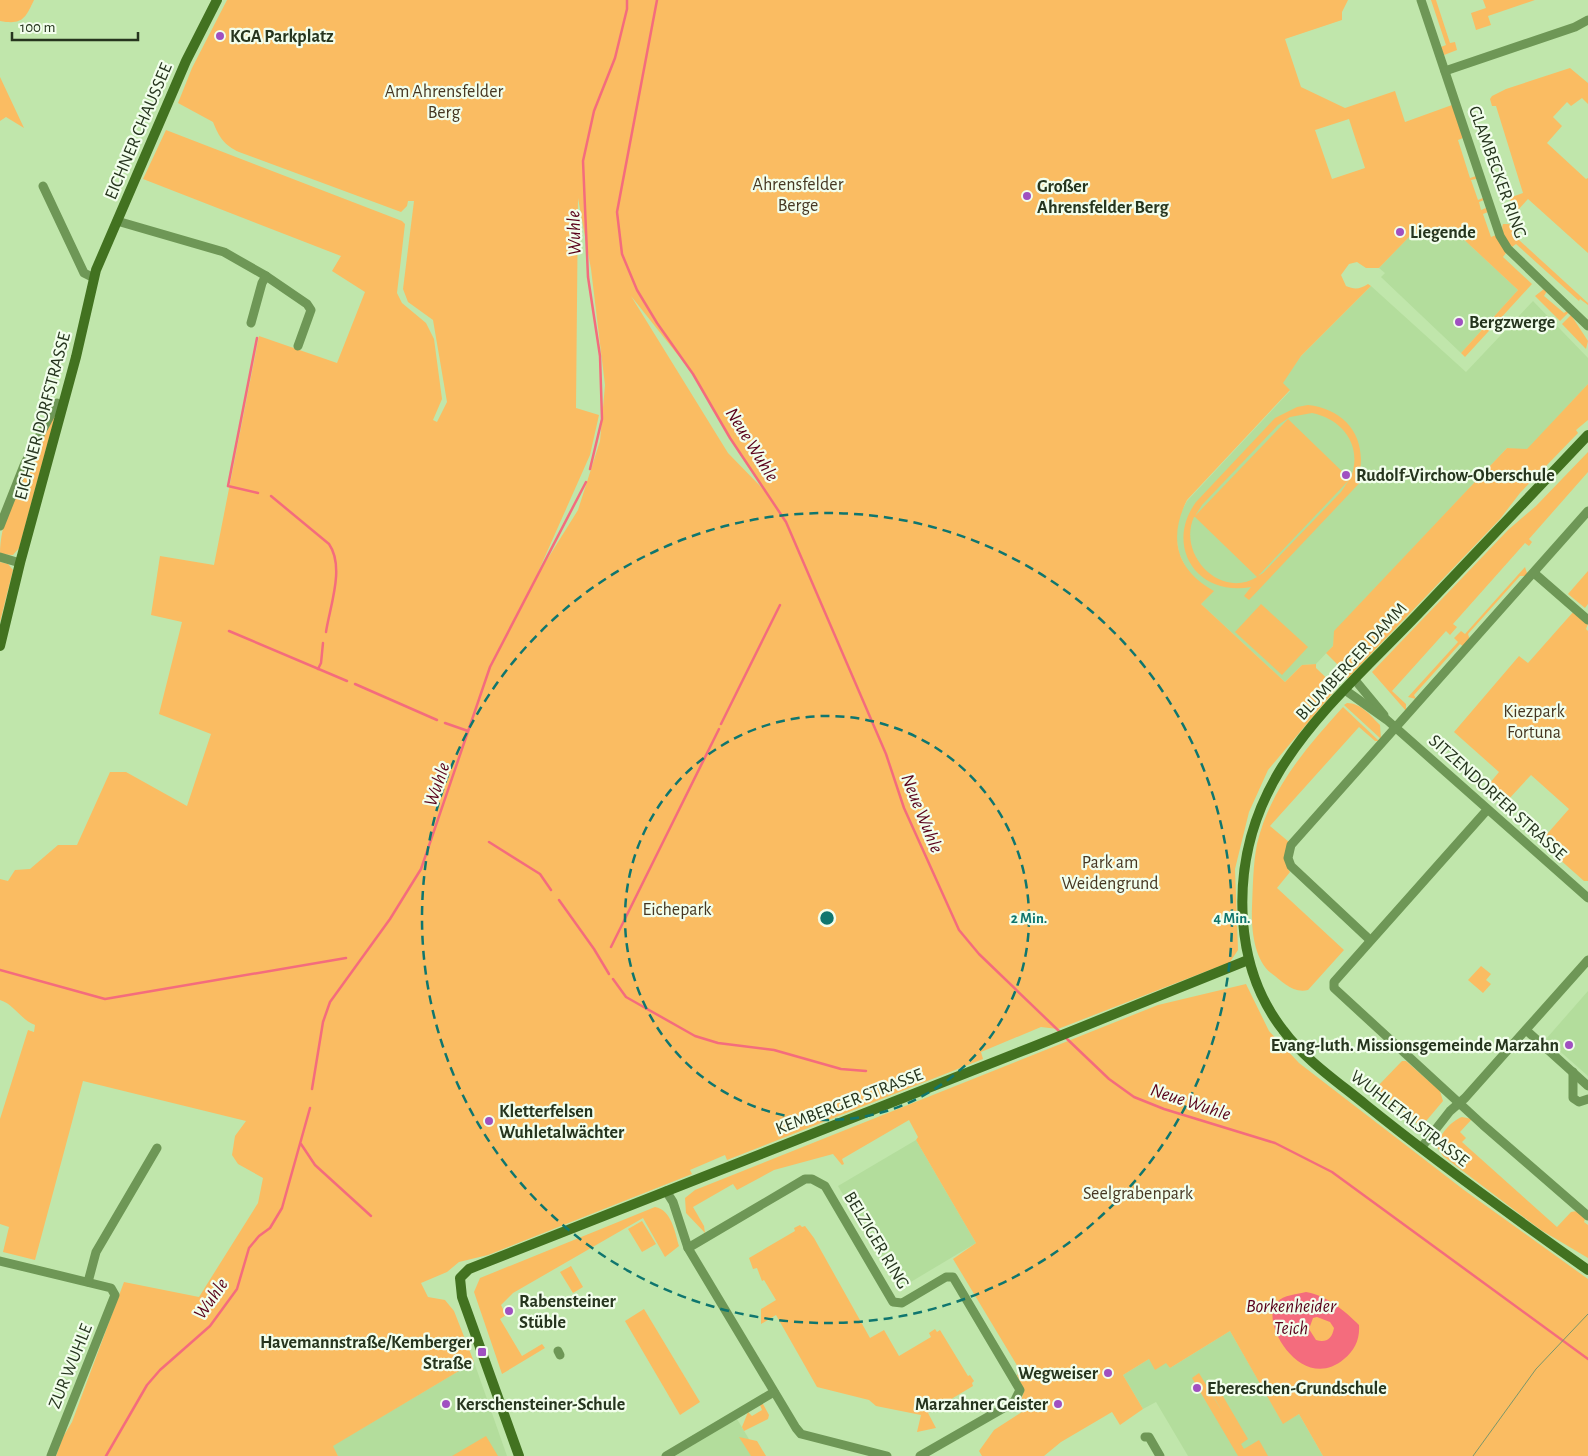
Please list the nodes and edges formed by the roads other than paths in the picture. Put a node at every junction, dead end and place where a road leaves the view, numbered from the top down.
1 (217, 0) edge
2 (1421, 0) edge
3 (1588, 20) edge
4 (1445, 71) junction
5 (44, 186) dead end
6 (117, 221) junction
7 (266, 276) junction
8 (94, 278) junction
9 (250, 324) dead end
10 (1588, 326) edge
11 (298, 346) dead end
12 (57, 403) dead end
13 (1588, 435) edge
14 (1588, 511) edge
15 (0, 526) edge
16 (0, 557) edge
17 (20, 563) junction
18 (1534, 573) junction
19 (1588, 620) edge
20 (0, 646) edge
21 (1355, 680) junction
22 (1346, 690) junction
23 (1387, 720) junction
24 (1396, 728) junction
25 (1487, 810) junction
26 (1588, 898) edge
27 (1370, 940) junction
28 (1248, 960) junction
29 (1588, 960) edge
30 (1526, 1030) junction
31 (1573, 1072) junction
32 (1588, 1086) edge
33 (1588, 1099) edge
34 (1459, 1103) junction
35 (158, 1148) dead end
36 (1420, 1148) junction
37 (666, 1191) junction
38 (1588, 1216) edge
39 (688, 1248) junction
40 (0, 1261) edge
41 (1588, 1270) edge
42 (88, 1282) junction
43 (774, 1392) junction
44 (1145, 1437) dead end
45 (51, 1456) edge
46 (519, 1456) edge
47 (666, 1456) edge
48 (886, 1456) edge
49 (920, 1456) edge
50 (1160, 1456) edge

1 - 6 main road, EICHNER CHAUSSEE
2 - 4 street, GLAMBECKER RING
3 - 4 street
4 - 10 street, GLAMBECKER RING
5 - 8 street
6 - 7 street
6 - 8 main road, EICHNER CHAUSSEE
7 - 9 street
7 - 11 street
8 - 17 main road, EICHNER DORFSTRASSE
12 - 15 street, EICHNER DORFSTRASSE
13 - 21 main road, BLUMBERGER DAMM
14 - 18 street
16 - 17 street
17 - 20 main road, EICHNER DORFSTRASSE
18 - 19 street
18 - 24 street
21 - 22 main road, BLUMBERGER DAMM
21 - 23 street, SITZENDORFER STRASSE
22 - 23 street, SITZENDORFER STRASSE
22 - 28 main road, BLUMBERGER DAMM
23 - 24 street, SITZENDORFER STRASSE
24 - 25 street, SITZENDORFER STRASSE
24 - 27 street
25 - 26 street, SITZENDORFER STRASSE
25 - 27 street
27 - 34 street
28 - 36 main road, WUHLETALSTRASSE
28 - 37 main road, KEMBERGER STRASSE
29 - 30 street
30 - 31 street
30 - 34 street
31 - 32 street
31 - 33 street
34 - 36 street
34 - 38 street
35 - 42 street
36 - 41 main road, WUHLETALSTRASSE
37 - 39 street
37 - 46 main road, KEMBERGER STRASSE
39 - 43 street
39 - 49 street, BELZIGER RING
40 - 42 street
42 - 45 street, ZUR WUHLE
43 - 47 street
43 - 48 street
44 - 50 street

